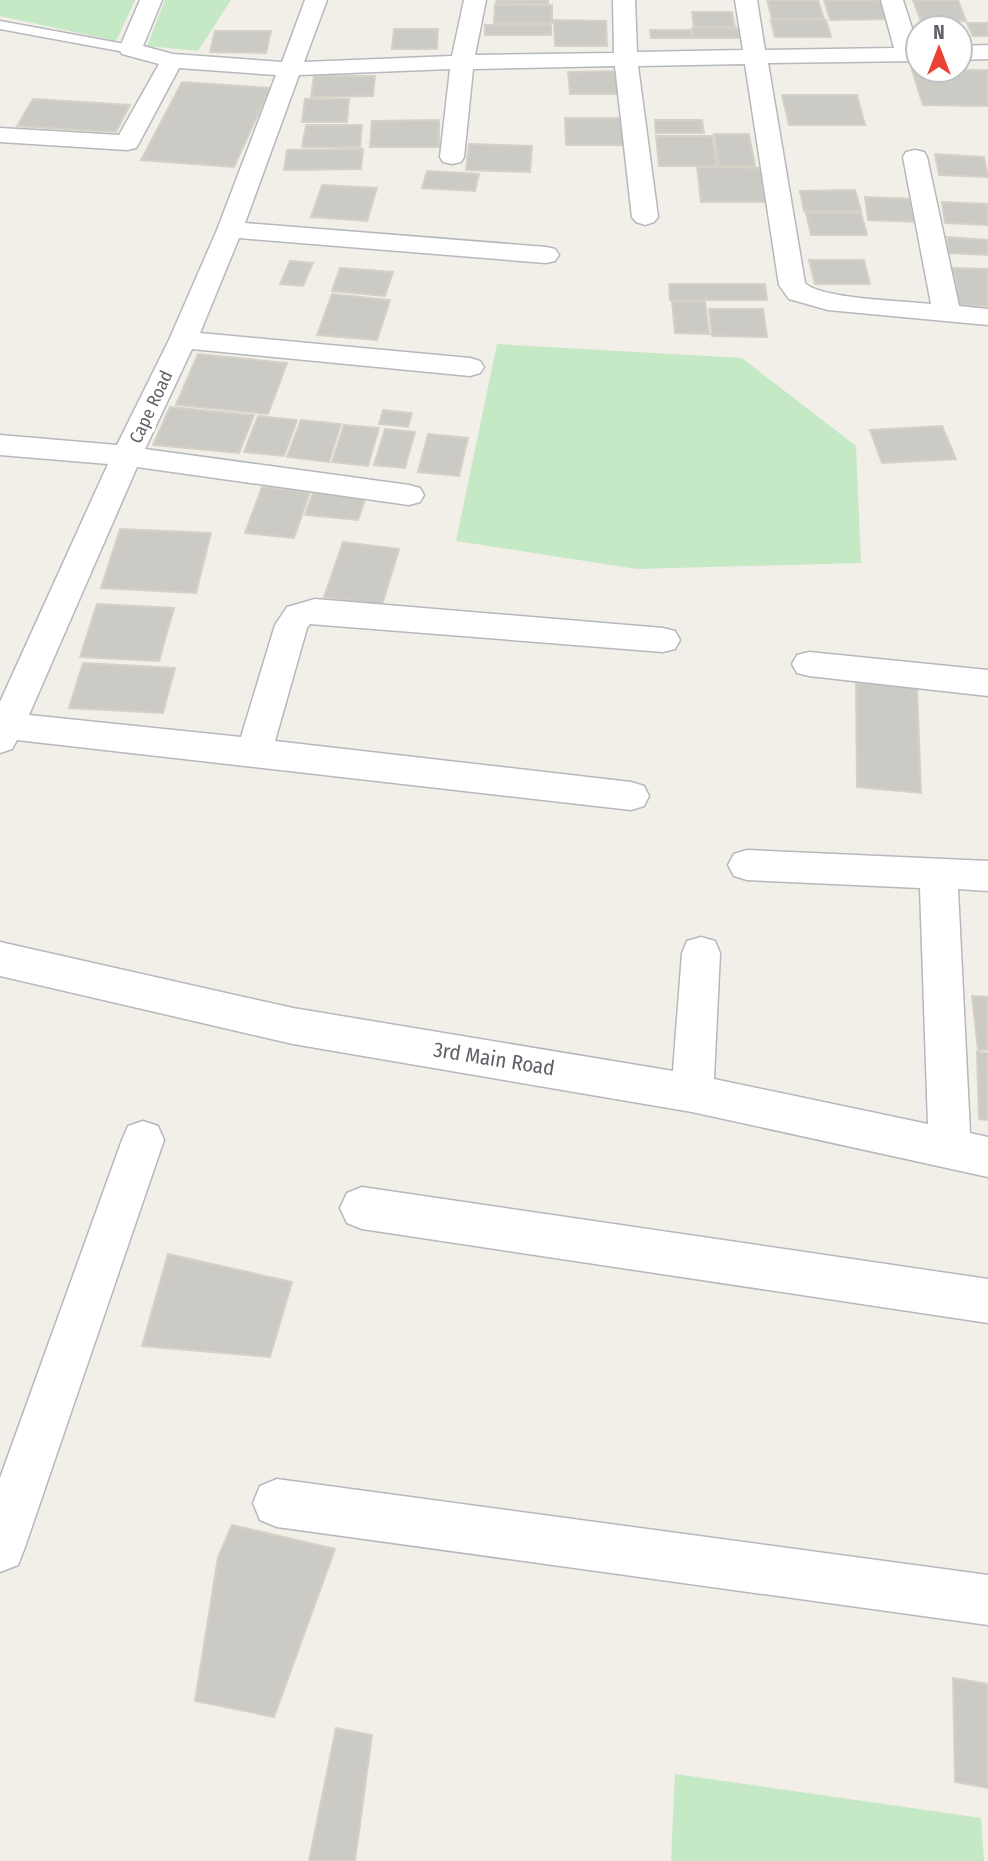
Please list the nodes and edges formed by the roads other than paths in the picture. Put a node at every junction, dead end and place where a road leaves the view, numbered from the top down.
1 (151, 0) edge
2 (316, 0) edge
3 (475, 0) edge
4 (624, 0) edge
5 (746, 0) edge
6 (892, 0) edge
7 (0, 25) edge
8 (904, 31) edge
9 (130, 50) junction
10 (904, 54) edge
11 (755, 58) junction
12 (172, 61) junction
13 (626, 61) junction
14 (462, 62) junction
15 (290, 69) junction
16 (0, 135) edge
17 (452, 157) dead end
18 (915, 157) dead end
19 (645, 217) dead end
20 (230, 230) junction
21 (546, 255) dead end
22 (947, 313) junction
23 (988, 317) edge
24 (183, 340) junction
25 (470, 367) dead end
26 (0, 445) edge
27 (127, 456) junction
28 (409, 495) dead end
29 (663, 639) dead end
30 (809, 664) dead end
31 (988, 683) edge
32 (3, 730) edge
33 (254, 752) junction
34 (631, 796) dead end
35 (747, 865) dead end
36 (938, 873) junction
37 (988, 876) edge
38 (701, 953) dead end
39 (0, 959) edge
40 (692, 1093) junction
41 (143, 1140) dead end
42 (969, 1153) edge
43 (362, 1208) dead end
44 (988, 1301) edge
45 (277, 1503) dead end
46 (0, 1547) edge
47 (988, 1600) edge

1 - 9 street
2 - 15 street, Cape Road
3 - 14 street
4 - 13 street
5 - 11 street
6 - 8 street
7 - 9 lane
9 - 12 street
10 - 11 street
11 - 13 street
11 - 22 street
12 - 15 street
12 - 16 street
13 - 14 street
13 - 19 street
14 - 15 street
14 - 17 street
15 - 20 street, Cape Road
18 - 22 street
20 - 21 street
20 - 24 street, Cape Road
22 - 23 street
24 - 25 street
24 - 27 street, Cape Road
26 - 27 street
27 - 28 street
27 - 32 street, Cape Road
29 - 33 street
30 - 31 street
32 - 33 street
33 - 34 street
35 - 36 street
36 - 37 street
36 - 42 street
38 - 40 street
39 - 40 street, 3rd Main Road
40 - 42 street, 3rd Main Road
41 - 46 street
43 - 44 street
45 - 47 street

